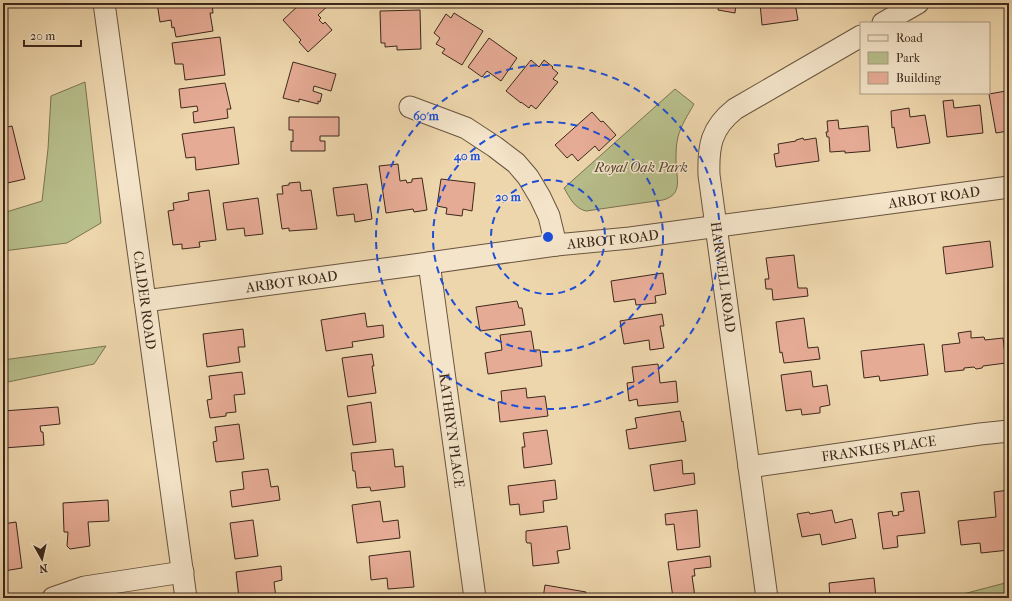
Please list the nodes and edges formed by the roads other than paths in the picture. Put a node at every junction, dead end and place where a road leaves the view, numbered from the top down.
1 (104, 3) edge
2 (918, 3) edge
3 (886, 22) edge
4 (860, 37) edge
5 (410, 107) dead end
6 (1009, 187) edge
7 (716, 226) junction
8 (556, 245) junction
9 (429, 263) junction
10 (145, 301) junction
11 (1009, 431) edge
12 (749, 468) junction
13 (183, 572) junction
14 (53, 598) edge
15 (186, 598) edge
16 (475, 598) edge
17 (767, 598) edge

1 - 10 street, CALDER ROAD
2 - 3 street
4 - 7 street, HARWELL ROAD
5 - 8 street
6 - 7 street, ARBOT ROAD
7 - 8 street, ARBOT ROAD
7 - 12 street, HARWELL ROAD
8 - 9 street, ARBOT ROAD
9 - 10 street, ARBOT ROAD
9 - 16 street, KATHRYN PLACE
10 - 13 street, CALDER ROAD
11 - 12 street, FRANKIES PLACE
12 - 17 street, HARWELL ROAD
13 - 14 street
13 - 15 street, CALDER ROAD

